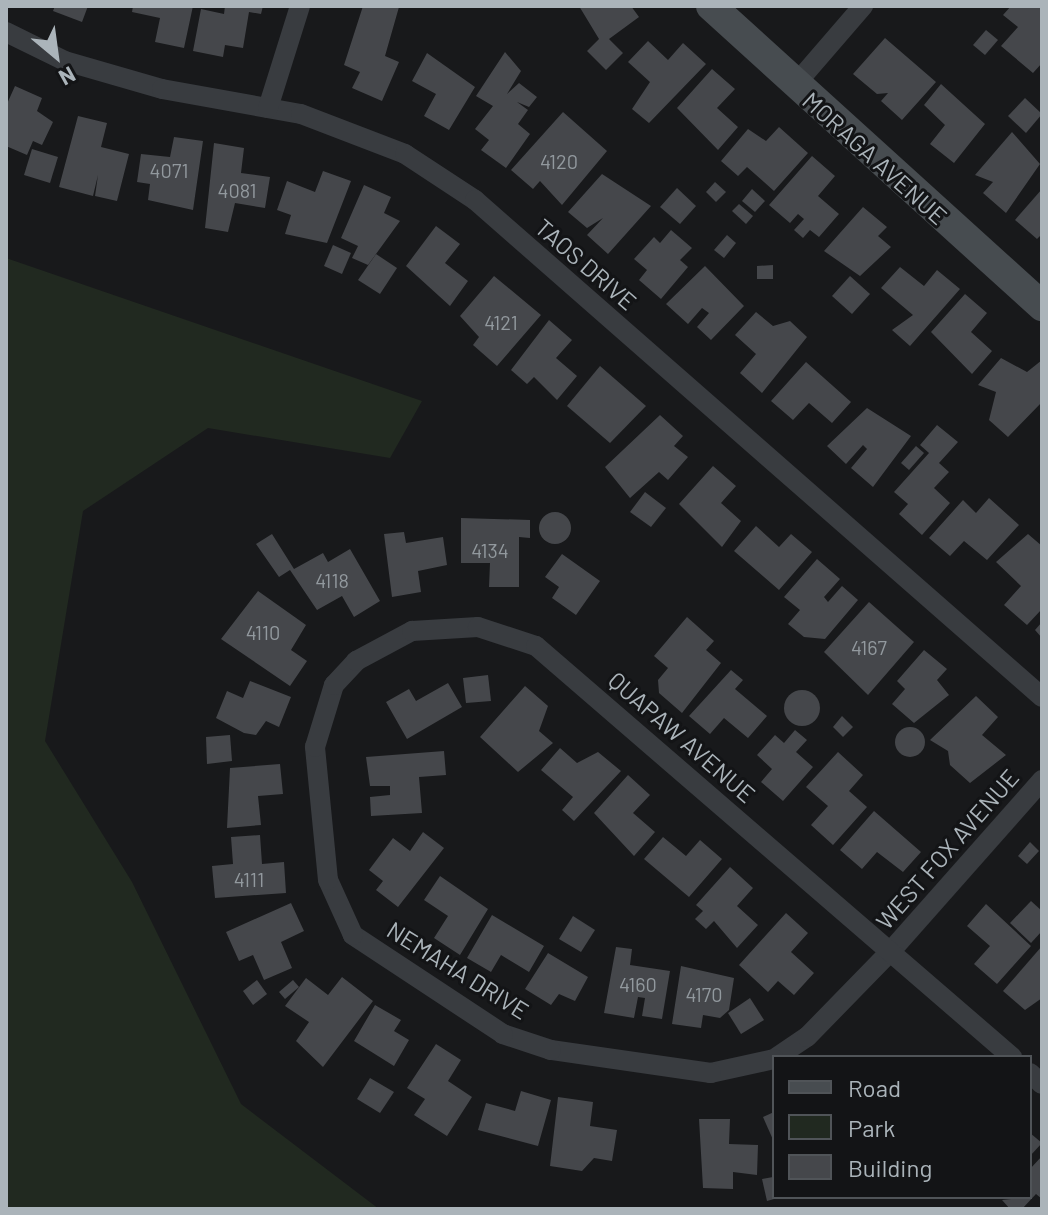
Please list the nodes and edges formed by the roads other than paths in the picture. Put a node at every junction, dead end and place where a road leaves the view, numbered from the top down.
1 (300, 6) edge
2 (711, 6) edge
3 (863, 6) edge
4 (6, 32) edge
5 (794, 86) junction
6 (268, 108) junction
7 (1042, 306) edge
8 (1042, 697) edge
9 (315, 747) joint
10 (1042, 780) edge
11 (890, 952) junction
12 (780, 1055) edge
13 (1010, 1055) edge
14 (772, 1059) edge

1 - 6 street
2 - 5 main road, MORAGA AVENUE
3 - 5 street
4 - 6 street, TAOS DRIVE
5 - 7 main road, MORAGA AVENUE
6 - 8 street, TAOS DRIVE
9 - 11 street, QUAPAW AVENUE
9 - 14 street, NEMAHA DRIVE
10 - 11 street, WEST FOX AVENUE
11 - 12 street, NEMAHA DRIVE
11 - 13 street, QUAPAW AVENUE

